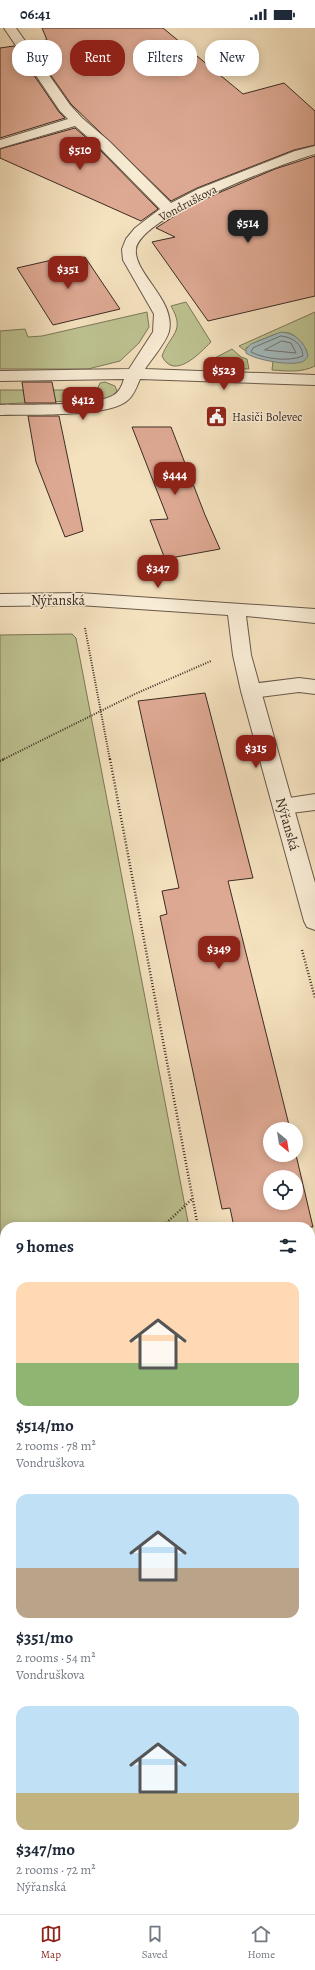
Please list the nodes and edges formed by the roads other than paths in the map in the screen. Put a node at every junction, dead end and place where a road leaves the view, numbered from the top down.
1 (10, 28) edge
2 (77, 121) junction
3 (0, 144) edge
4 (315, 150) edge
5 (169, 210) junction
6 (134, 374) junction
7 (0, 376) edge
8 (315, 380) edge
9 (0, 410) edge
10 (0, 600) edge
11 (236, 608) junction
12 (315, 616) edge
13 (315, 687) edge
14 (251, 691) junction
15 (315, 802) edge
16 (283, 806) junction
17 (315, 922) edge

1 - 2 street
2 - 3 street
2 - 5 street
4 - 5 street, Vondruškova
5 - 6 street, Vondruškova
6 - 7 street
6 - 8 street
6 - 9 street, Vondruškova
10 - 11 street, Nýřanská
11 - 12 street, Nýřanská
11 - 14 street, Nýřanská
13 - 14 street
14 - 16 street, Nýřanská
15 - 16 street
16 - 17 street, Nýřanská

